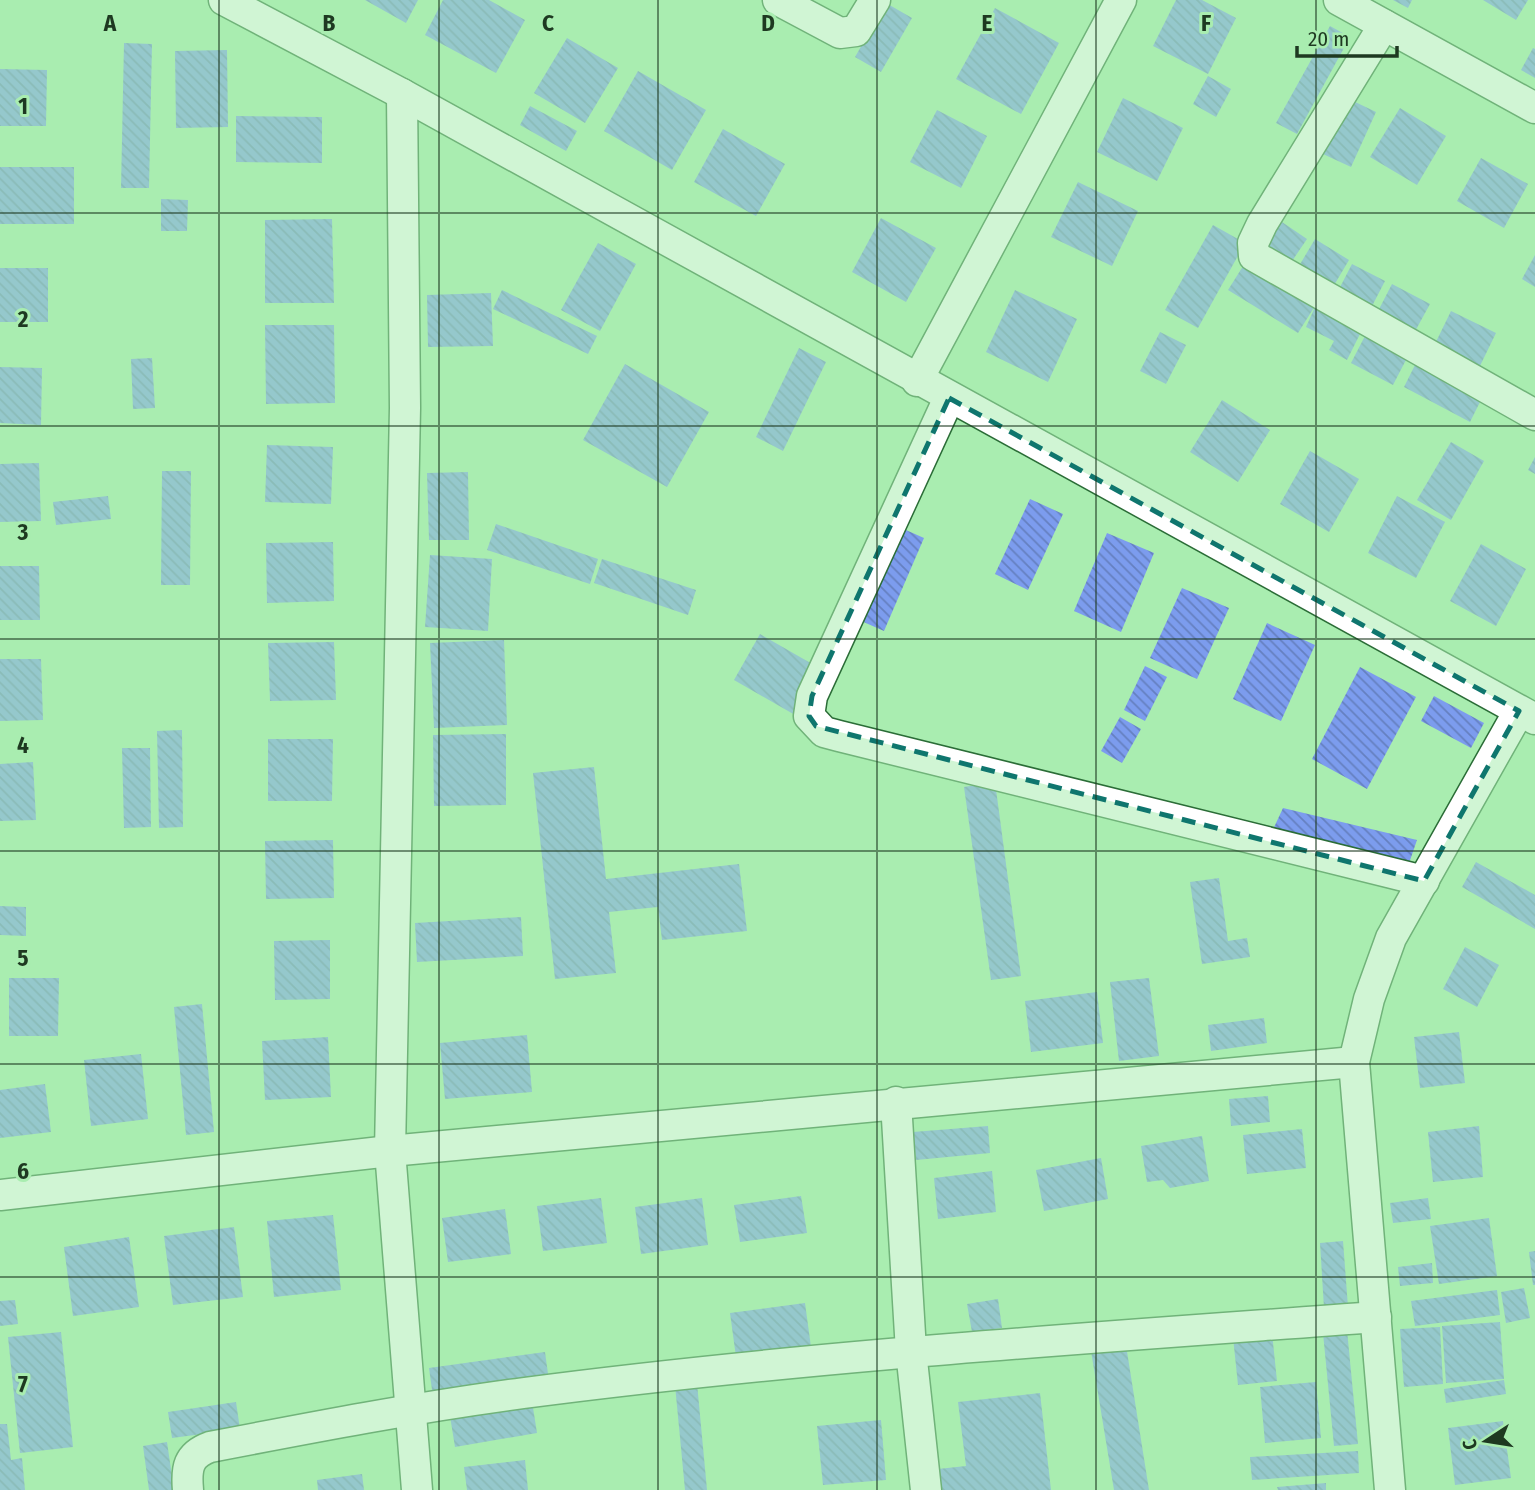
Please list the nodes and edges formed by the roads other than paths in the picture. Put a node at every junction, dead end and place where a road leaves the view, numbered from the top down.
1 (225, 0) edge
2 (778, 0) edge
3 (875, 0) edge
4 (1121, 0) edge
5 (1339, 0) edge
6 (1384, 25) junction
7 (402, 94) junction
8 (1535, 108) edge
9 (917, 381) junction
10 (949, 398) junction
11 (1535, 415) edge
12 (1527, 715) edge
13 (1424, 881) junction
14 (1354, 1062) junction
15 (896, 1102) junction
16 (390, 1151) junction
17 (0, 1195) edge
18 (1376, 1317) junction
19 (911, 1351) junction
20 (410, 1409) junction
21 (188, 1490) edge
22 (416, 1490) edge
23 (926, 1490) edge
24 (1390, 1490) edge

1 - 7 street
2 - 3 street
4 - 9 street
5 - 6 street
6 - 8 street
6 - 11 street
7 - 9 street
7 - 16 street
9 - 10 street
10 - 12 street
10 - 13 street
12 - 13 street
13 - 14 street
14 - 15 street
14 - 18 street
15 - 16 street
15 - 19 street
16 - 17 street
16 - 20 street
18 - 19 street
18 - 24 street
19 - 20 street
19 - 23 street
20 - 21 street
20 - 22 street

